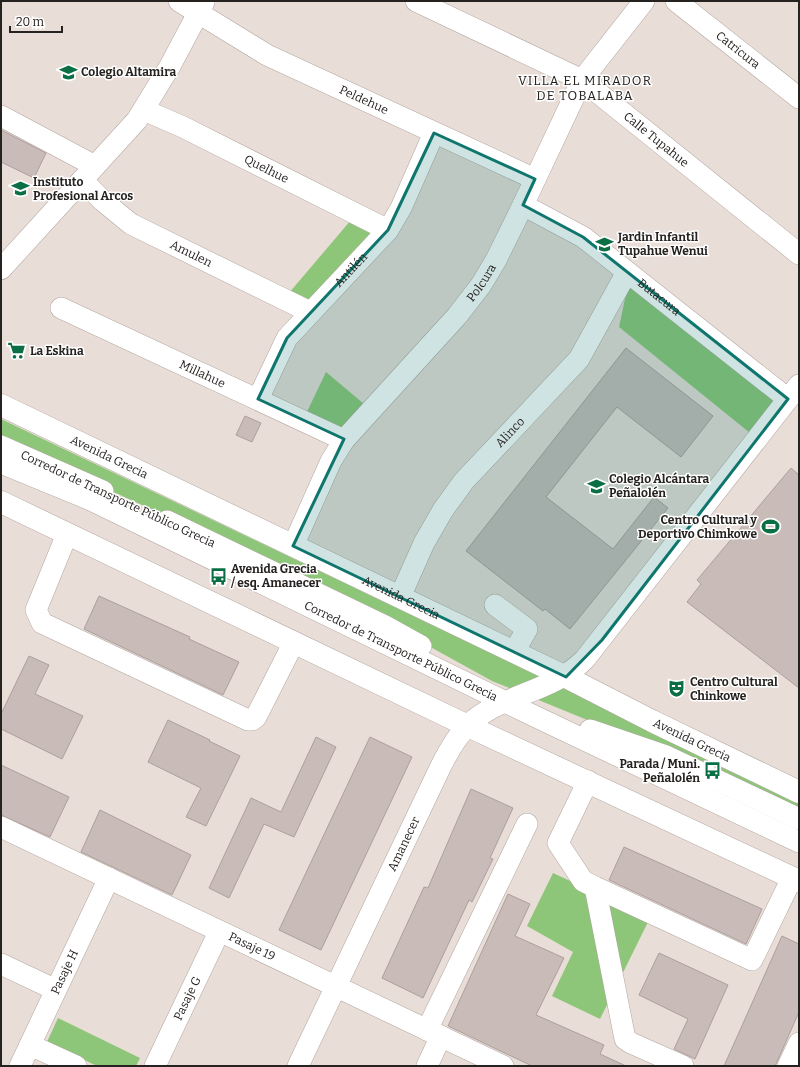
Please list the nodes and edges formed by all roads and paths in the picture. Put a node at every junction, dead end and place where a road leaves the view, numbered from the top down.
1 (179, 1) edge
2 (416, 1) edge
3 (644, 1) edge
4 (676, 1) edge
5 (200, 7) edge
6 (582, 80) junction
7 (799, 98) edge
8 (144, 110) junction
9 (1, 116) edge
10 (434, 133) junction
11 (89, 173) junction
12 (535, 180) junction
13 (523, 205) junction
14 (388, 230) junction
15 (799, 254) edge
16 (1, 268) edge
17 (627, 272) junction
18 (61, 308) dead end
19 (310, 312) junction
20 (794, 392) edge
21 (258, 399) junction
22 (1, 405) edge
23 (344, 440) junction
24 (1, 446) edge
25 (1, 463) edge
26 (1, 502) edge
27 (68, 534) junction
28 (293, 546) junction
29 (400, 597) junction
30 (495, 605) dead end
31 (294, 642) junction
32 (514, 652) junction
33 (566, 676) junction
34 (512, 700) junction
35 (468, 726) junction
36 (588, 782) junction
37 (799, 792) edge
38 (799, 819) edge
39 (527, 824) dead end
40 (3, 832) edge
41 (799, 842) edge
42 (109, 878) junction
43 (796, 880) edge
44 (595, 887) junction
45 (219, 932) junction
46 (1, 964) edge
47 (335, 988) junction
48 (56, 990) junction
49 (434, 1033) junction
50 (799, 1043) edge
51 (30, 1045) junction
52 (20, 1066) edge
53 (76, 1066) edge
54 (155, 1066) edge
55 (298, 1066) edge
56 (427, 1066) edge
57 (503, 1066) edge
58 (683, 1066) edge
59 (788, 1066) edge

1 - 5 street, Peldehue
2 - 6 street, Calle Tupahue
3 - 6 street, Polcura
4 - 7 street, Catricura
5 - 8 street
5 - 10 street, Peldehue
6 - 12 street, Polcura
6 - 15 street, Calle Tupahue
8 - 11 street
8 - 14 street, Quelhue
9 - 11 street, Amulen
10 - 12 street, Peldehue
10 - 14 street, Antilén
11 - 16 street
11 - 19 street, Amulen
12 - 13 street, Polcura
13 - 17 street, Butacura
13 - 23 street, Polcura
14 - 19 street, Antilén
17 - 20 street, Butacura
17 - 29 street, Alinco
18 - 21 street, Millahue
19 - 21 street, Antilén
20 - 33 street, Amanecer
21 - 23 street, Millahue
22 - 28 main road, Avenida Grecia
23 - 28 street, Polcura
24 - 34 street, Corredor de Transporte Público Grecia
25 - 34 street, Corredor de Transporte Público Grecia
26 - 27 main road
27 - 31 main road
27 - 31 street
28 - 29 main road, Avenida Grecia
29 - 32 main road, Avenida Grecia
30 - 32 street
31 - 35 main road
32 - 33 main road, Avenida Grecia
33 - 34 street, Amanecer
33 - 37 main road, Avenida Grecia
34 - 35 street, Amanecer
34 - 38 street, Corredor de Transporte Público Grecia
34 - 41 street, Corredor de Transporte Público Grecia
35 - 36 main road
35 - 47 street, Amanecer
36 - 43 main road
36 - 44 street
39 - 49 street
40 - 42 street, Pasaje 19
42 - 45 street, Pasaje 19
42 - 48 street, Pasaje H
43 - 44 street
44 - 58 street
45 - 47 street, Pasaje 19
45 - 54 street, Pasaje G
46 - 48 street
47 - 49 street, Pasaje 19
47 - 55 street, Amanecer
48 - 51 street, Pasaje H
49 - 56 street
49 - 57 street, Pasaje 19
50 - 59 street
51 - 52 street, Pasaje H
51 - 53 street

